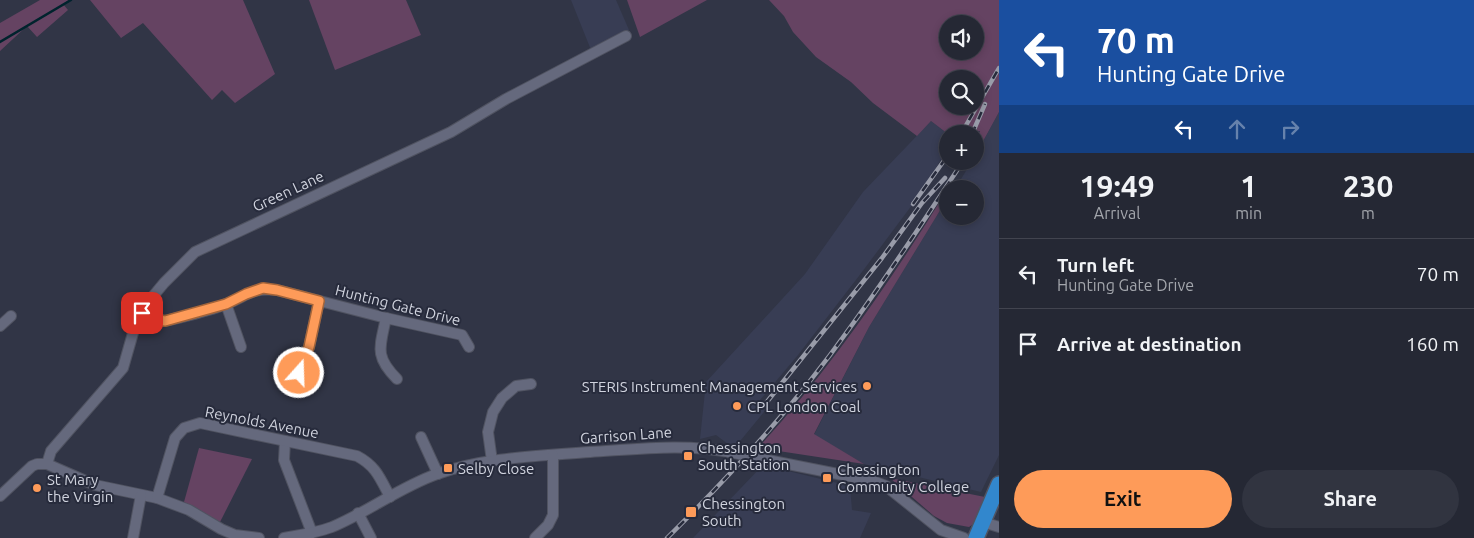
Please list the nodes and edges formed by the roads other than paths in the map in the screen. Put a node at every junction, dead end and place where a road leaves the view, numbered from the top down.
1 (626, 36) dead end
2 (319, 301) junction
3 (226, 304) junction
4 (142, 313) junction
5 (386, 318) junction
6 (241, 346) dead end
7 (469, 347) dead end
8 (310, 376) dead end
9 (397, 379) dead end
10 (530, 384) dead end
11 (421, 437) dead end
12 (285, 441) junction
13 (552, 455) junction
14 (492, 461) junction
15 (47, 464) junction
16 (438, 474) junction
17 (999, 484) edge
18 (141, 495) junction
19 (0, 496) edge
20 (390, 497) junction
21 (157, 498) junction
22 (358, 514) junction
23 (983, 522) junction
24 (999, 527) edge
25 (312, 533) junction
26 (134, 538) edge
27 (259, 538) edge
28 (284, 538) edge
29 (371, 538) edge
30 (535, 538) edge
31 (964, 538) edge
32 (976, 538) edge

1 - 4 street, Green Lane
2 - 3 street, Hunting Gate Drive
2 - 5 street, Hunting Gate Drive
2 - 8 street
3 - 4 street, Hunting Gate Drive
3 - 6 street
4 - 15 street, Green Lane
5 - 7 street, Hunting Gate Drive
5 - 9 street
10 - 14 street
11 - 16 street
12 - 20 street, Reynolds Avenue
12 - 21 street, Reynolds Avenue
12 - 25 street
13 - 14 street, Garrison Lane
13 - 30 street
13 - 31 street, Garrison Lane, bridge
14 - 16 street, Garrison Lane
15 - 18 street
15 - 19 street
16 - 20 street, Garrison Lane
17 - 23 highway
18 - 21 street
18 - 26 street
20 - 22 street, Garrison Lane
21 - 27 street
22 - 25 street, Garrison Lane
22 - 29 street
23 - 24 street
23 - 32 highway
25 - 28 street, Garrison Lane

